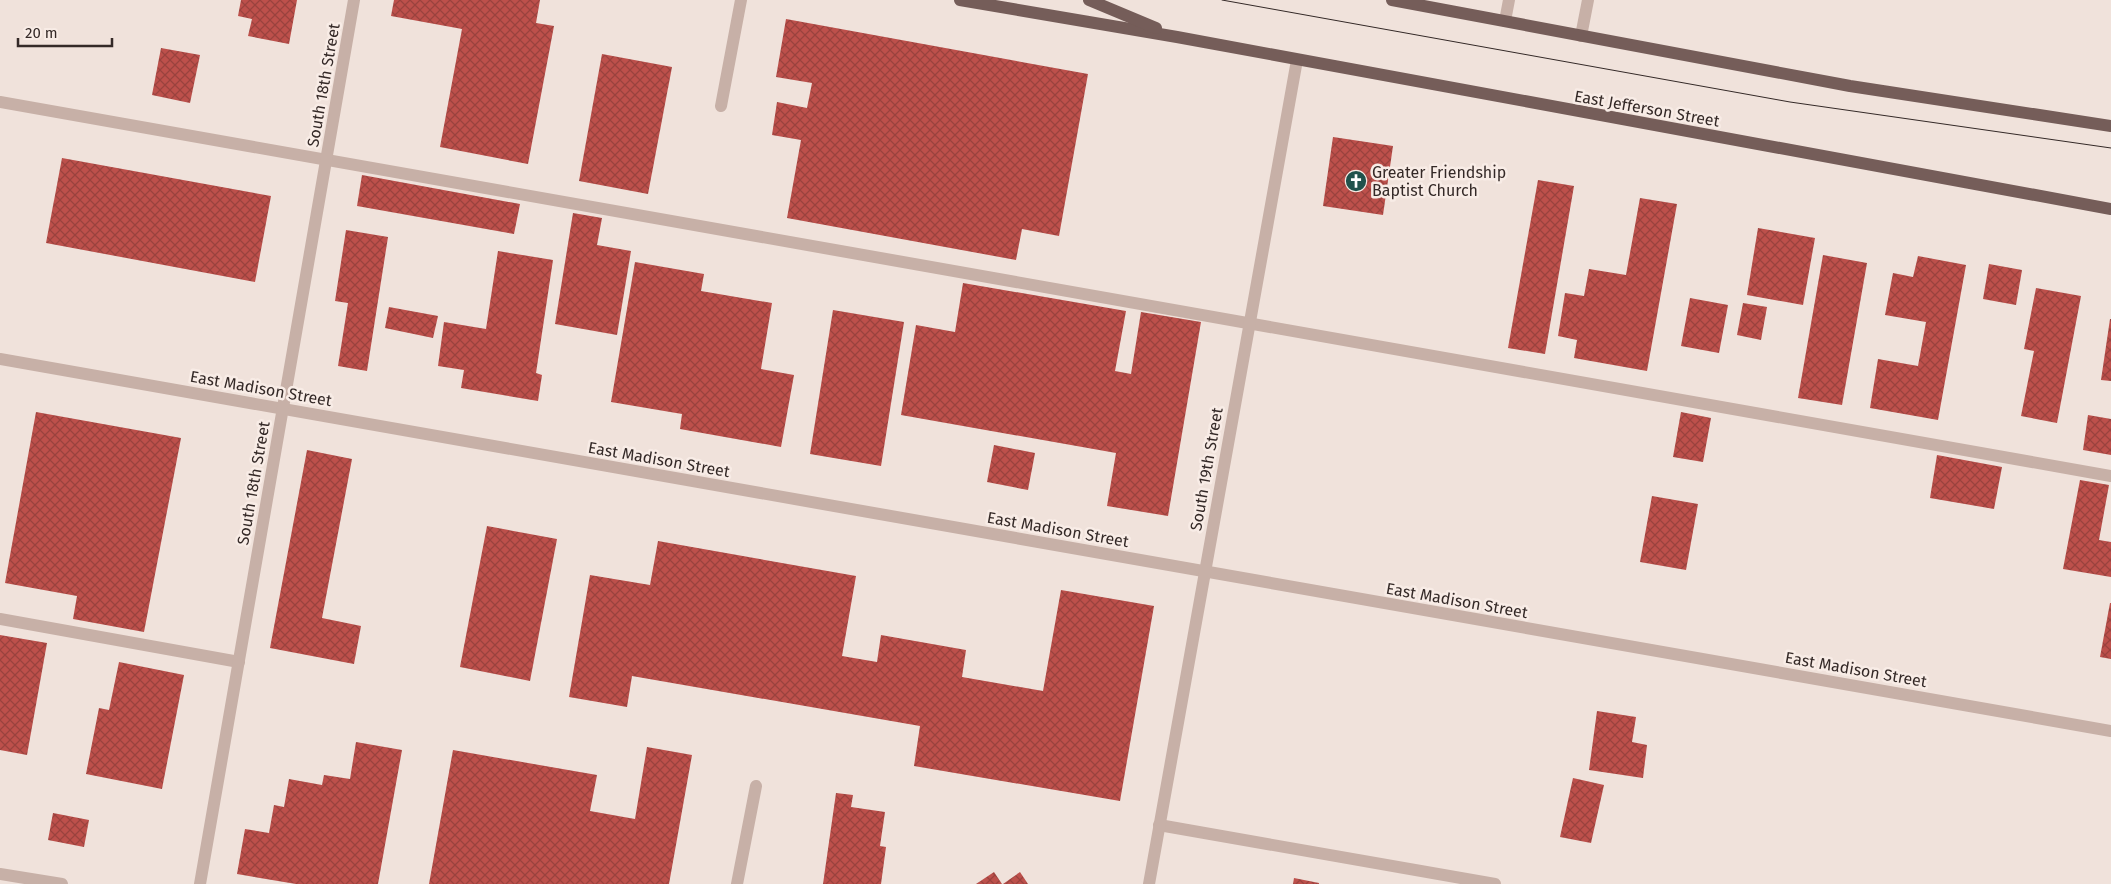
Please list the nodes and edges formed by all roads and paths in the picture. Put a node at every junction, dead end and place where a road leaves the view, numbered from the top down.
1 (354, 0) edge
2 (741, 0) edge
3 (960, 0) edge
4 (1090, 0) edge
5 (1392, 0) edge
6 (1509, 0) edge
7 (1588, 0) edge
8 (1505, 21) junction
9 (1581, 36) junction
10 (1177, 37) junction
11 (1297, 60) junction
12 (0, 102) edge
13 (721, 106) dead end
14 (2111, 126) edge
15 (326, 160) junction
16 (2111, 209) edge
17 (1250, 323) junction
18 (0, 359) edge
19 (283, 408) junction
20 (2111, 476) edge
21 (1204, 572) junction
22 (0, 619) edge
23 (238, 662) junction
24 (2111, 731) edge
25 (756, 786) dead end
26 (1159, 825) junction
27 (0, 874) edge
28 (62, 884) edge
29 (200, 884) edge
30 (737, 884) edge
31 (1149, 884) edge
32 (1495, 884) edge

1 - 15 street, South 18th Street
2 - 13 street
3 - 10 main road, East Jefferson Street
4 - 10 main road, East Jefferson Street
5 - 8 main road
6 - 8 street
7 - 9 street
8 - 9 main road
9 - 14 main road
10 - 11 main road, East Jefferson Street
11 - 16 main road, East Jefferson Street
11 - 17 street, South 19th Street
12 - 15 street
15 - 17 street
15 - 19 street, South 18th Street
17 - 20 street
17 - 21 street, South 19th Street
18 - 19 street, East Madison Street
19 - 21 street, East Madison Street
19 - 23 street, South 18th Street
21 - 24 street, East Madison Street
21 - 26 street, South 19th Street
22 - 23 street
23 - 29 street, South 18th Street
25 - 30 street
26 - 31 street, South 19th Street
26 - 32 street
27 - 28 street

